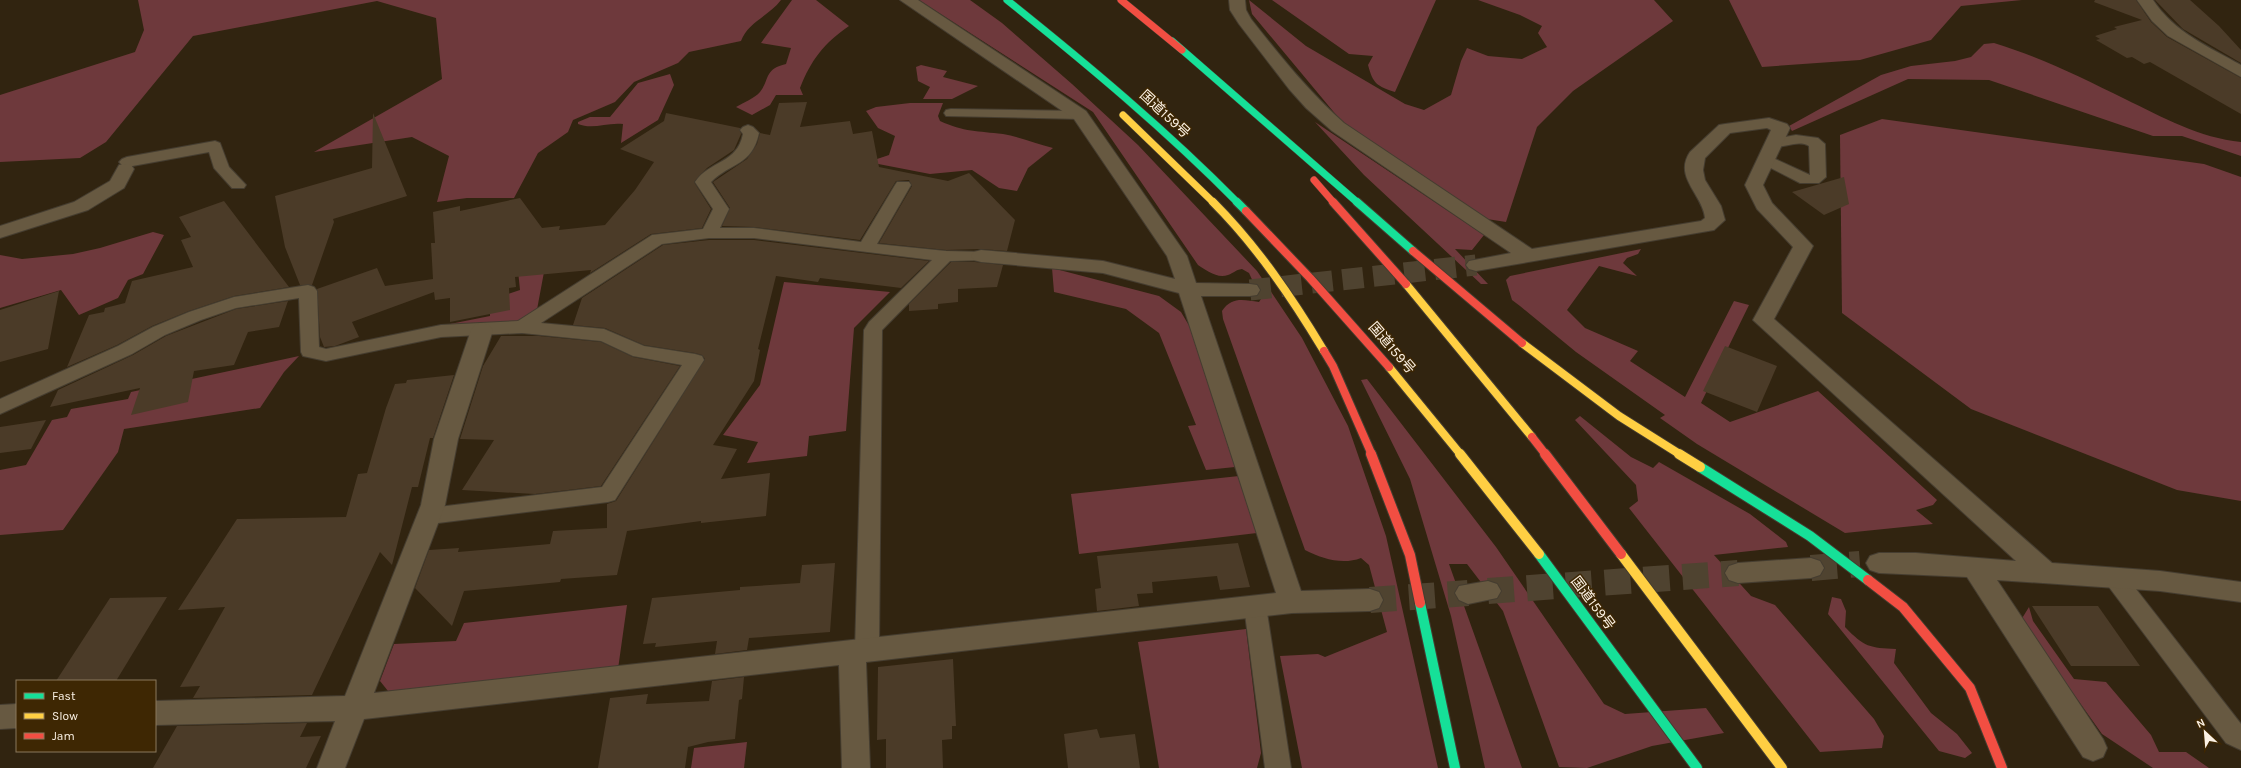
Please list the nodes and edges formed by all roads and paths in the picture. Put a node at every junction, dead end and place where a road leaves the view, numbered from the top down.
1 (908, 0) edge
2 (1121, 0) edge
3 (1237, 0) edge
4 (2145, 0) edge
5 (1003, 2) edge
6 (1028, 29) dead end
7 (1172, 41) junction
8 (2241, 72) edge
9 (1117, 109) dead end
10 (951, 113) dead end
11 (1080, 115) junction
12 (748, 130) dead end
13 (126, 165) joint
14 (238, 185) dead end
15 (903, 185) dead end
16 (0, 232) edge
17 (709, 233) junction
18 (866, 248) junction
19 (1527, 255) junction
20 (946, 256) junction
21 (981, 256) joint
22 (1476, 265) tunnel mouth
23 (1187, 289) junction
24 (1250, 290) tunnel mouth
25 (522, 327) junction
26 (482, 330) junction
27 (0, 407) edge
28 (430, 516) junction
29 (1880, 563) tunnel mouth
30 (1811, 568) tunnel mouth
31 (1975, 568) junction
32 (1738, 573) tunnel mouth
33 (2046, 573) junction
34 (2114, 577) junction
35 (2241, 592) edge
36 (1370, 600) tunnel mouth
37 (1292, 602) junction
38 (1255, 606) junction
39 (860, 652) junction
40 (353, 708) junction
41 (156, 713) edge
42 (16, 716) edge
43 (0, 717) edge
44 (2241, 739) edge
45 (2093, 748) dead end
46 (331, 768) edge
47 (856, 768) edge
48 (1278, 768) edge
49 (1455, 768) edge
50 (1697, 768) edge
51 (1782, 768) edge
52 (2002, 768) edge

1 - 11 street
2 - 7 highway
3 - 19 street
4 - 8 street
5 - 6 highway
5 - 50 highway, 国道159号
7 - 51 highway
7 - 52 highway
9 - 49 highway
10 - 11 lane
11 - 23 street
12 - 17 lane
13 - 14 lane
13 - 16 street
15 - 18 lane
17 - 18 lane
17 - 25 lane
18 - 20 lane
19 - 22 street
19 - 33 street
20 - 21 lane
20 - 39 lane
21 - 23 street
23 - 24 street
23 - 37 street
25 - 26 lane
25 - 28 lane
26 - 27 lane
26 - 28 street
28 - 40 street
29 - 31 street
30 - 32 street
31 - 33 street
31 - 45 street
33 - 34 street
34 - 35 street
34 - 44 lane
36 - 37 street
37 - 38 street
38 - 39 street
38 - 48 lane
39 - 40 street
39 - 47 street
40 - 41 street
40 - 46 street
42 - 43 street

